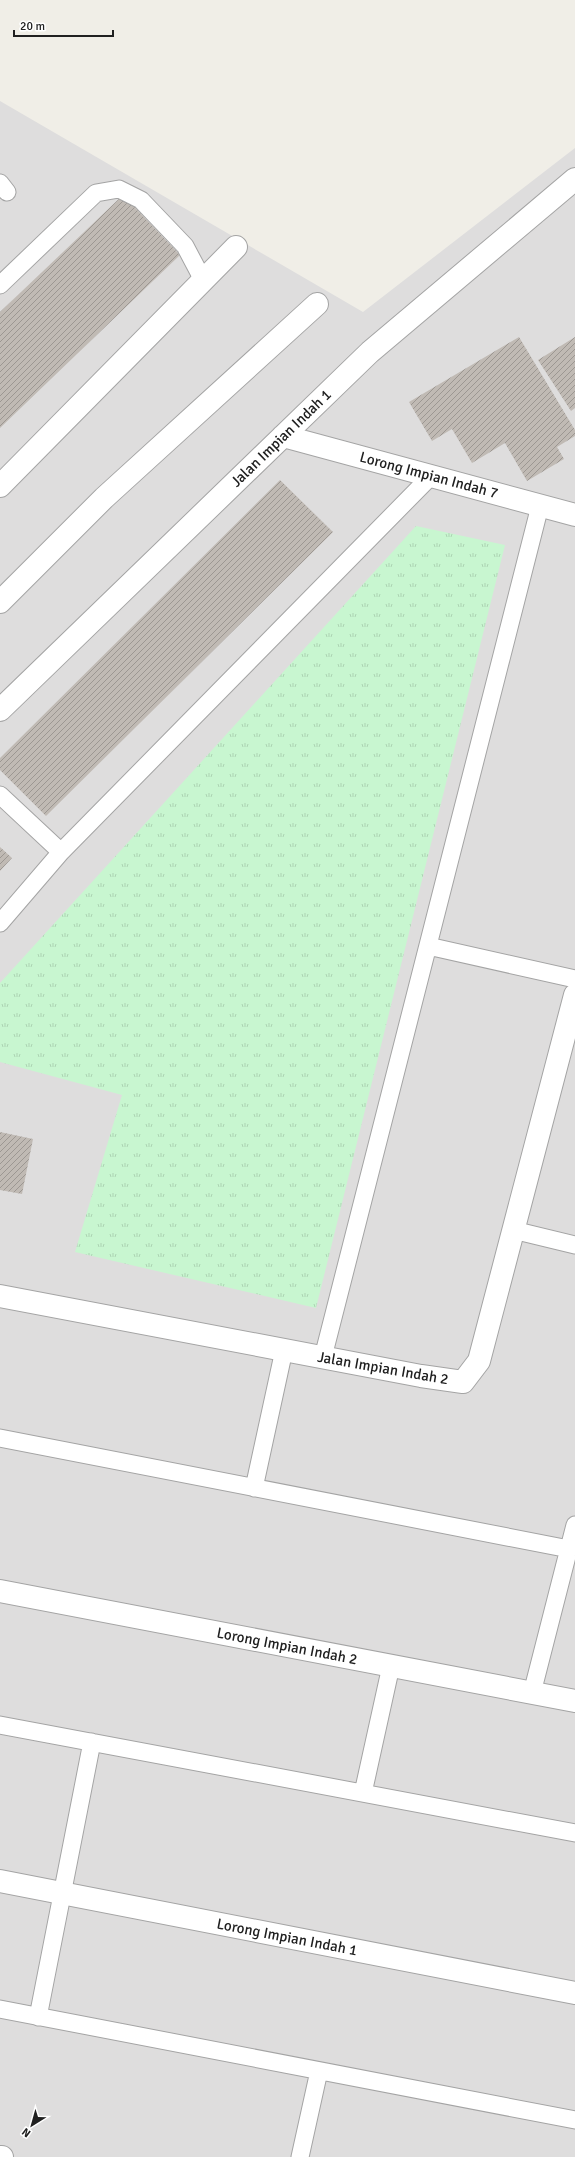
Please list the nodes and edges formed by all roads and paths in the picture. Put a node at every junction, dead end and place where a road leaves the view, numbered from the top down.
1 (575, 179) edge
2 (236, 247) dead end
3 (203, 280) junction
4 (0, 285) edge
5 (317, 304) dead end
6 (283, 436) junction
7 (431, 476) junction
8 (0, 486) edge
9 (540, 506) junction
10 (575, 516) edge
11 (0, 602) edge
12 (0, 710) edge
13 (0, 795) edge
14 (61, 852) junction
15 (0, 923) edge
16 (428, 946) junction
17 (575, 979) edge
18 (575, 995) edge
19 (513, 1230) junction
20 (575, 1245) edge
21 (0, 1296) edge
22 (284, 1350) junction
23 (323, 1357) junction
24 (0, 1438) edge
25 (254, 1488) junction
26 (575, 1525) edge
27 (569, 1549) junction
28 (0, 1591) edge
29 (391, 1666) junction
30 (532, 1693) junction
31 (575, 1701) edge
32 (0, 1725) edge
33 (92, 1742) junction
34 (363, 1793) junction
35 (575, 1832) edge
36 (0, 1881) edge
37 (62, 1894) junction
38 (575, 1994) edge
39 (0, 2010) edge
40 (38, 2017) junction
41 (319, 2071) junction
42 (575, 2120) edge
43 (300, 2157) edge

1 - 6 street, Jalan Impian Indah 1
2 - 3 street
3 - 4 lane
3 - 8 street
5 - 11 street
6 - 7 street, Lorong Impian Indah 7
6 - 12 street, Jalan Impian Indah 1
7 - 9 street, Lorong Impian Indah 7
7 - 14 lane
9 - 10 street, Lorong Impian Indah 7
9 - 16 lane
13 - 14 lane
14 - 15 lane
16 - 17 lane
16 - 23 lane
18 - 19 street, Jalan Impian Indah 2
19 - 20 lane
19 - 23 street, Jalan Impian Indah 2
21 - 22 street, Jalan Impian Indah 2
22 - 23 street, Jalan Impian Indah 2
22 - 25 lane
24 - 25 lane
25 - 27 lane
26 - 27 lane
27 - 30 lane
28 - 29 street, Lorong Impian Indah 2
29 - 30 street, Lorong Impian Indah 2
29 - 34 lane
30 - 31 street, Lorong Impian Indah 2
32 - 33 lane
33 - 34 lane
33 - 37 lane
34 - 35 lane
36 - 37 street, Lorong Impian Indah 1
37 - 38 street, Lorong Impian Indah 1
37 - 40 lane
39 - 40 lane
40 - 41 lane
41 - 42 lane
41 - 43 lane

